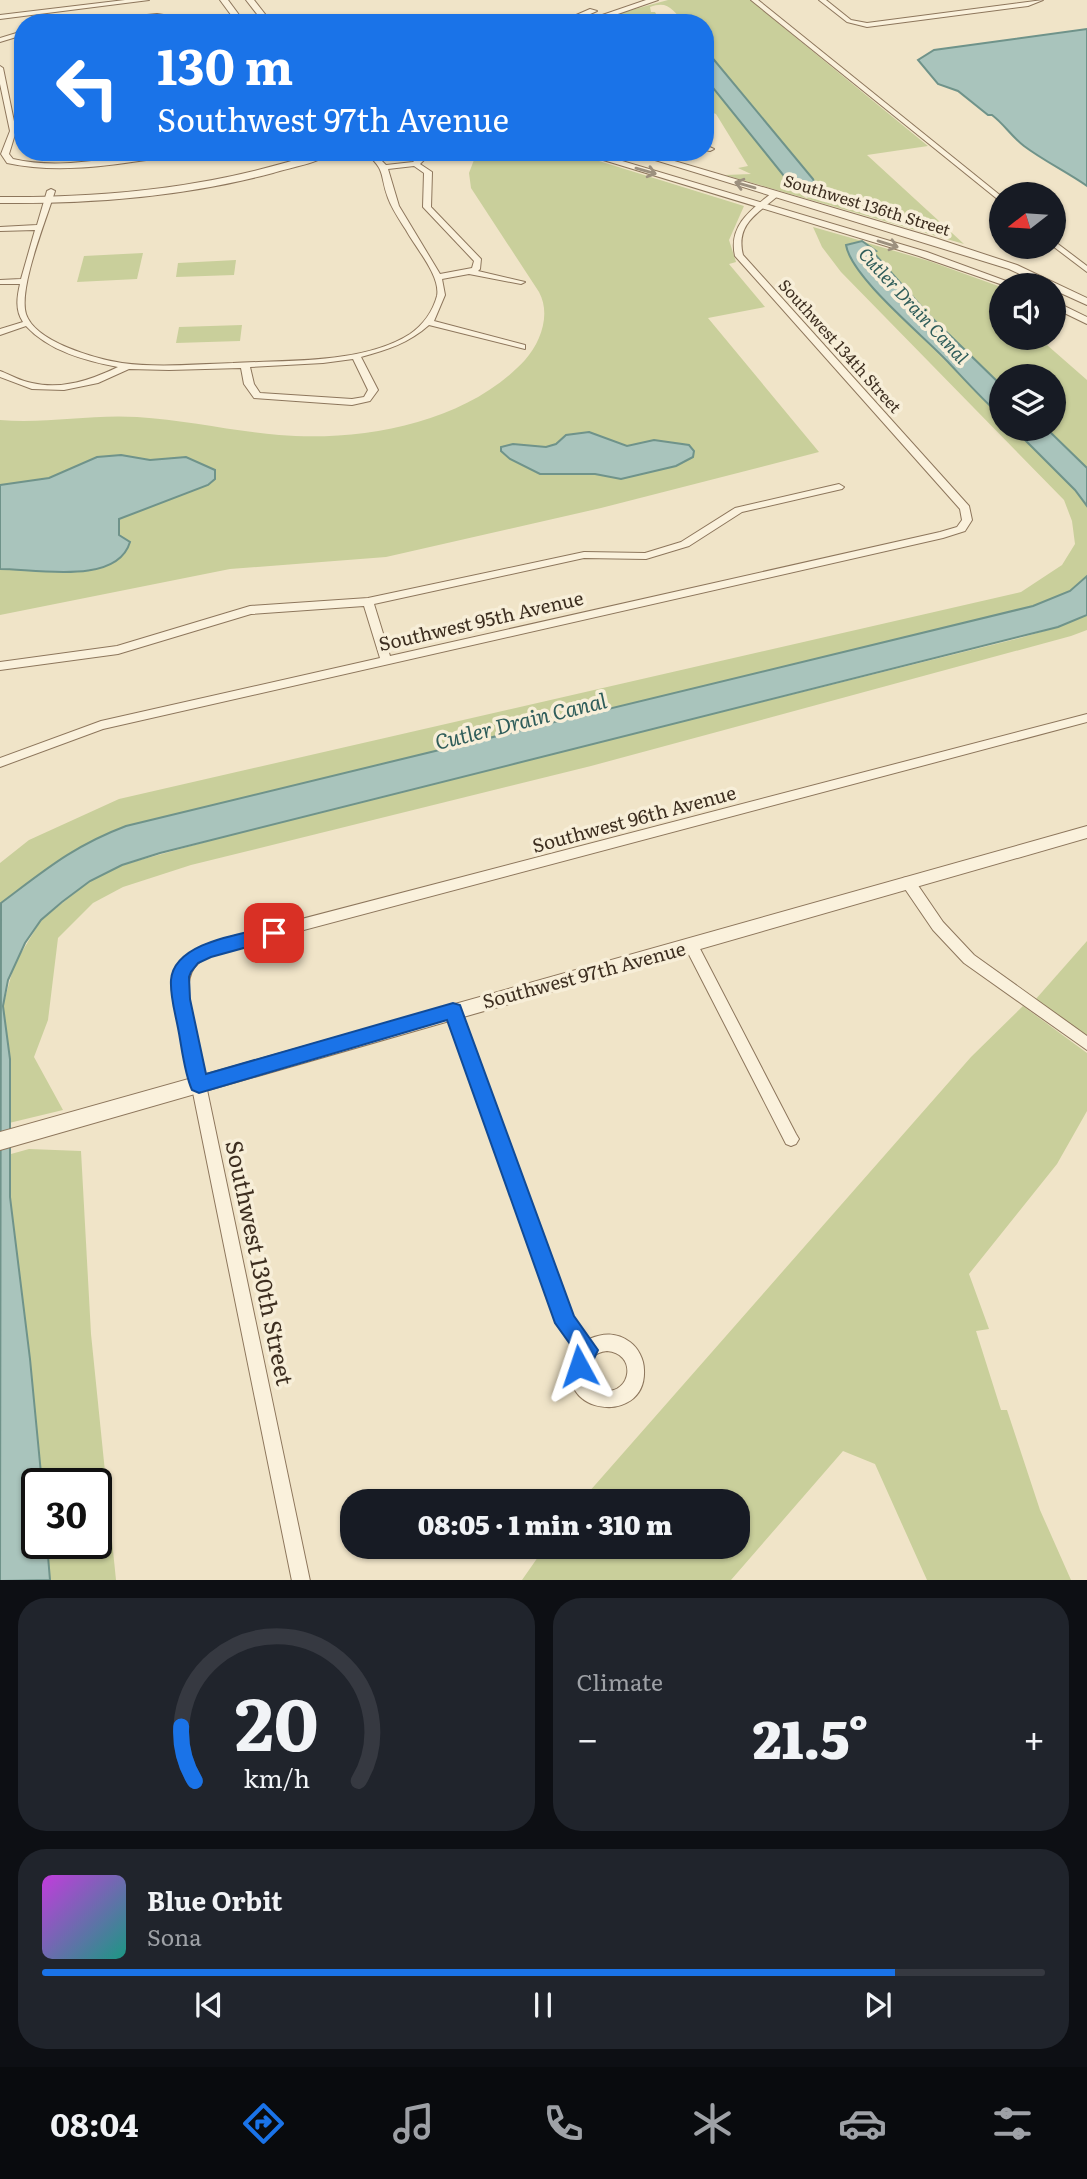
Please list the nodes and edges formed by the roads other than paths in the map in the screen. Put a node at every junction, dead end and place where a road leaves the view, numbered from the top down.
1 (109, 0) edge
2 (145, 0) edge
3 (250, 0) edge
4 (628, 0) edge
5 (654, 0) edge
6 (754, 0) edge
7 (822, 0) edge
8 (1040, 0) edge
9 (18, 14) edge
10 (261, 14) edge
11 (588, 14) edge
12 (611, 14) edge
13 (0, 16) edge
14 (0, 68) edge
15 (116, 161) edge
16 (275, 161) edge
17 (290, 161) edge
18 (379, 161) edge
19 (418, 161) edge
20 (611, 161) edge
21 (664, 161) edge
22 (109, 162) joint
23 (415, 164) junction
24 (386, 167) junction
25 (224, 176) junction
26 (989, 190) edge
27 (0, 191) edge
28 (776, 194) junction
29 (50, 196) junction
30 (0, 200) edge
31 (761, 206) junction
32 (41, 228) junction
33 (0, 229) edge
34 (1066, 253) edge
35 (1087, 270) edge
36 (469, 272) junction
37 (437, 277) junction
38 (989, 277) edge
39 (24, 281) junction
40 (0, 282) edge
41 (521, 282) dead end
42 (1087, 302) edge
43 (1066, 310) edge
44 (1087, 321) edge
45 (427, 322) junction
46 (29, 323) junction
47 (0, 332) edge
48 (522, 347) dead end
49 (356, 355) junction
50 (245, 365) junction
51 (126, 367) junction
52 (0, 374) edge
53 (839, 487) dead end
54 (968, 517) joint
55 (368, 601) junction
56 (386, 661) junction
57 (0, 666) edge
58 (1087, 718) edge
59 (0, 763) edge
60 (1087, 832) edge
61 (908, 882) junction
62 (691, 945) junction
63 (192, 958) joint
64 (453, 1011) junction
65 (1087, 1044) edge
66 (199, 1084) junction
67 (791, 1139) dead end
68 (0, 1141) edge
69 (587, 1350) dead end
70 (301, 1580) edge

1 - 13 street
2 - 9 street
3 - 10 street
4 - 11 street
5 - 12 street
6 - 26 street
7 - 8 street
14 - 22 street
15 - 22 street
16 - 25 street
17 - 25 street
18 - 24 street
19 - 23 street
20 -> 31 street, Southwest 136th Street
28 -> 21 street, Southwest 136th Street
23 - 24 street
23 - 36 street
24 - 37 street
25 - 29 street
27 - 29 street
28 - 31 street, Southwest 134th Street
28 - 42 street, Southwest 136th Street
29 - 30 street
29 - 32 street
31 -> 38 street, Southwest 136th Street
31 - 54 street, Southwest 134th Street
32 - 33 street
32 - 39 street
34 - 35 street
36 - 37 street
36 - 41 street
37 - 45 street
39 - 40 street
39 - 46 street
43 - 44 street
45 - 48 street
45 - 49 street
46 - 47 street
46 - 51 street
49 - 50 street
49 - 50 street
50 - 51 street
51 - 52 street
53 - 55 street
54 - 56 street, Southwest 95th Avenue
55 - 56 street
55 - 57 street
56 - 59 street, Southwest 95th Avenue
58 - 63 street, Southwest 96th Avenue
60 - 61 street, Southwest 97th Avenue
61 - 62 street, Southwest 97th Avenue
61 - 65 street
62 - 64 street, Southwest 97th Avenue
62 - 67 street
63 - 66 street, Southwest 130th Street
64 - 66 street, Southwest 97th Avenue
64 - 69 street
66 - 68 street, Southwest 97th Avenue
66 - 70 street, Southwest 130th Street

